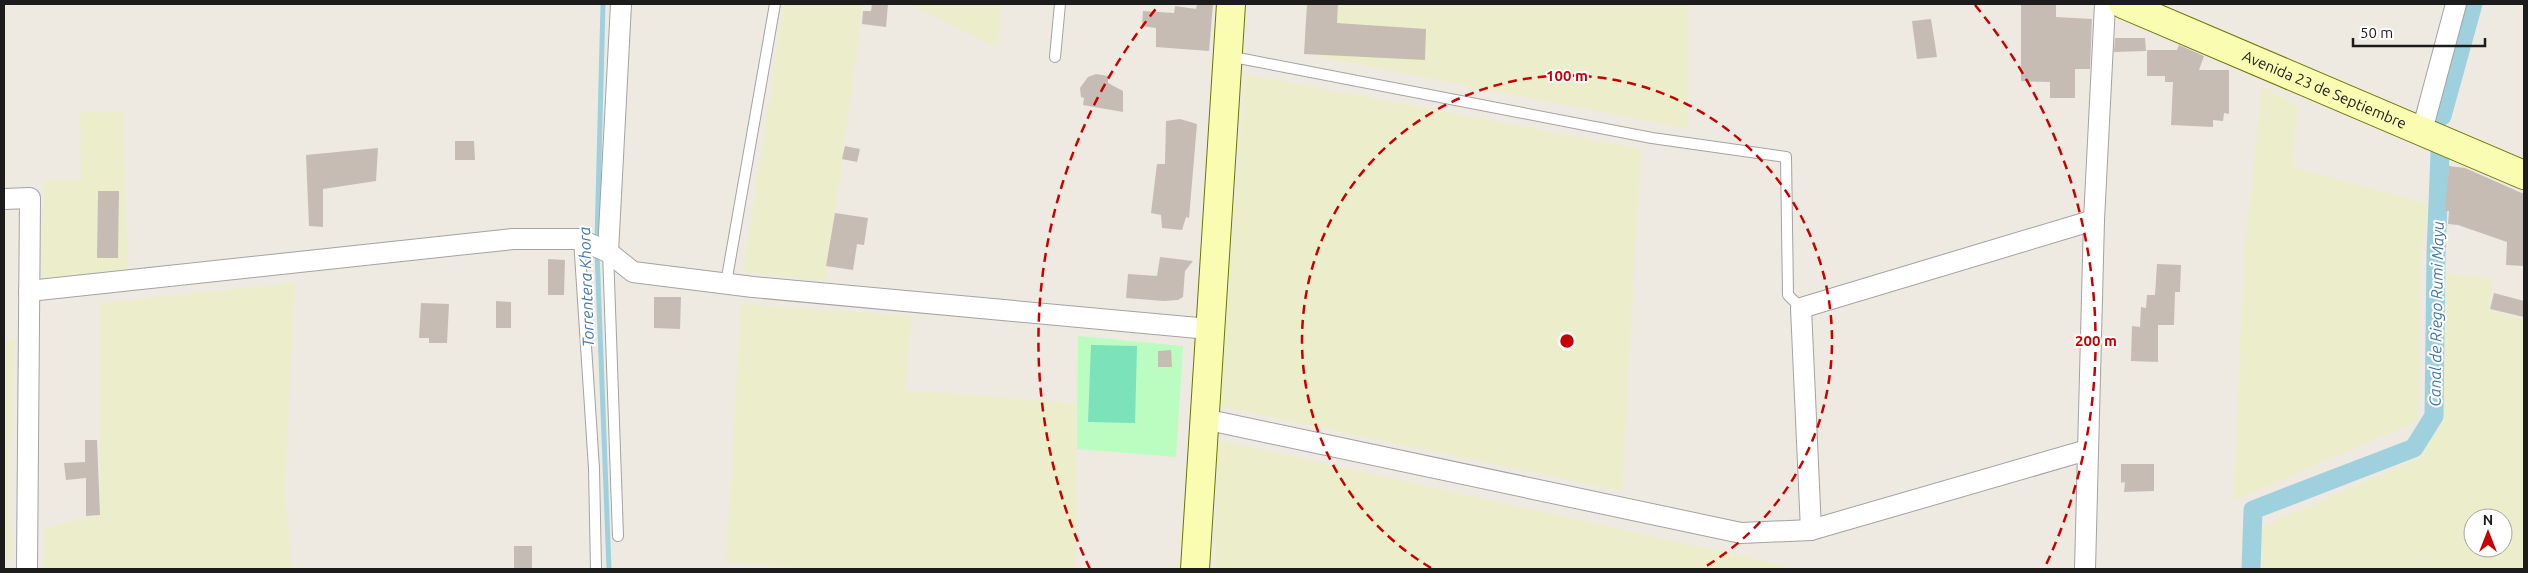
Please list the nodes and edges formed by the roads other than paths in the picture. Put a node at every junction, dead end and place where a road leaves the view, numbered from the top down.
1 (621, 4) edge
2 (775, 4) edge
3 (1060, 4) edge
4 (1231, 4) edge
5 (2105, 4) edge
6 (2123, 4) edge
7 (2456, 4) edge
8 (1227, 56) junction
9 (1055, 57) dead end
10 (2422, 131) junction
11 (2524, 175) edge
12 (4, 200) edge
13 (2094, 220) junction
14 (579, 240) junction
15 (608, 252) junction
16 (726, 283) junction
17 (29, 291) junction
18 (1801, 308) junction
19 (1209, 329) junction
20 (1204, 419) junction
21 (2087, 450) junction
22 (1811, 530) junction
23 (618, 536) dead end
24 (27, 569) edge
25 (596, 569) edge
26 (1195, 569) edge
27 (2085, 569) edge

1 - 15 street
2 - 16 lane
3 - 9 lane
4 - 8 street
5 - 13 street
6 - 10 street, Avenida 23 de Septiembre
7 - 10 street
8 - 18 lane
8 - 19 street
10 - 11 street, Avenida 23 de Septiembre
12 - 17 street
13 - 18 street
13 - 21 street
14 - 15 street
14 - 17 street
14 - 25 lane
15 - 16 street
15 - 23 lane
16 - 19 street
17 - 24 street
18 - 22 street
19 - 20 street
20 - 22 street
20 - 26 street
21 - 22 street
21 - 27 street

